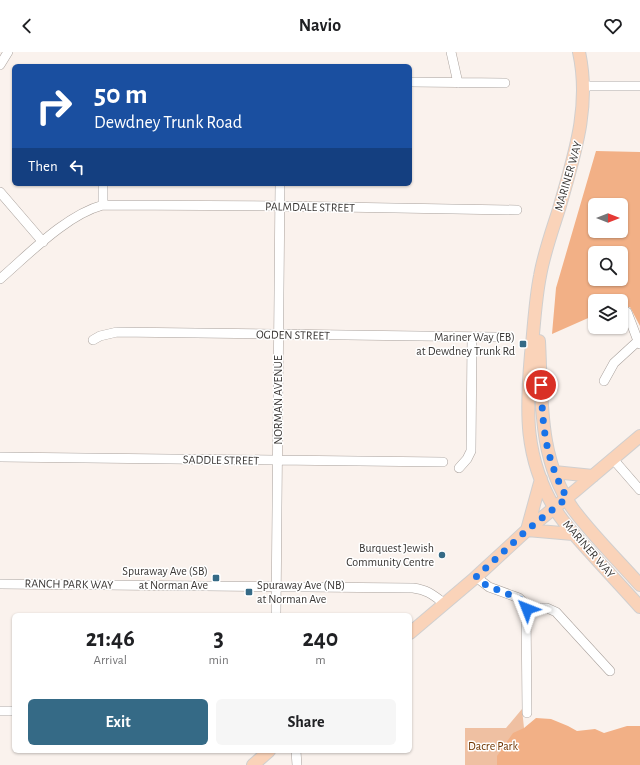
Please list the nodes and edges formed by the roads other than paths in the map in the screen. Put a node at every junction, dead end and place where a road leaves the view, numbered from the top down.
1 (8, 52) edge
2 (451, 52) edge
3 (578, 52) edge
4 (0, 65) edge
5 (412, 82) edge
6 (458, 82) junction
7 (505, 83) dead end
8 (583, 86) junction
9 (640, 86) edge
10 (103, 186) edge
11 (280, 186) edge
12 (0, 192) edge
13 (103, 205) junction
14 (280, 206) junction
15 (517, 210) dead end
16 (43, 242) junction
17 (0, 279) edge
18 (537, 298) junction
19 (628, 315) edge
20 (278, 334) junction
21 (495, 337) dead end
22 (472, 338) junction
23 (93, 340) dead end
24 (639, 343) edge
25 (604, 381) dead end
26 (640, 436) edge
27 (0, 457) edge
28 (613, 459) junction
29 (277, 461) junction
30 (443, 462) dead end
31 (459, 468) dead end
32 (554, 472) junction
33 (593, 476) junction
34 (541, 479) junction
35 (640, 490) edge
36 (567, 498) junction
37 (554, 508) junction
38 (527, 530) junction
39 (573, 534) junction
40 (476, 577) junction
41 (0, 584) edge
42 (640, 585) edge
43 (276, 586) junction
44 (445, 604) junction
45 (640, 607) edge
46 (527, 608) junction
47 (276, 613) edge
48 (412, 631) edge
49 (610, 671) dead end
50 (0, 711) edge
51 (12, 711) edge
52 (527, 713) dead end
53 (267, 753) edge
54 (296, 753) edge
55 (253, 765) edge
56 (297, 765) edge

1 - 4 street
2 - 6 street
3 - 8 main road, MARINER WAY
5 - 6 street
6 - 7 street
8 - 9 street
8 - 18 main road, MARINER WAY
10 - 13 street
11 - 14 street, NORMAN AVENUE
12 - 16 street
13 - 14 street, PALMDALE STREET
13 - 16 street
14 - 15 street, PALMDALE STREET
14 - 20 street, NORMAN AVENUE
16 - 17 street
18 - 32 main road, MARINER WAY
18 - 34 main road, MARINER WAY
19 - 24 street
20 - 22 street, OGDEN STREET
20 - 23 street, OGDEN STREET
20 - 29 street, NORMAN AVENUE
21 - 22 street, OGDEN STREET
22 - 31 street
24 - 25 street
26 - 28 main road
27 - 29 street, SADDLE STREET
28 - 33 main road
28 - 35 street
29 - 30 street, SADDLE STREET
29 - 43 street, NORMAN AVENUE
32 - 33 main road
32 - 36 main road, MARINER WAY
33 - 36 main road
34 - 37 main road, MARINER WAY
34 - 38 main road
36 - 37 main road
36 - 42 main road, MARINER WAY
37 - 38 main road
37 - 39 main road, MARINER WAY
38 - 39 main road
38 - 40 main road
39 - 45 main road, MARINER WAY
40 - 44 main road
40 - 46 street
41 - 43 street, RANCH PARK WAY
43 - 44 street, RANCH PARK WAY
43 - 47 street, NORMAN AVENUE
44 - 48 main road
46 - 49 street
46 - 52 street
50 - 51 street
53 - 55 main road
54 - 56 street

